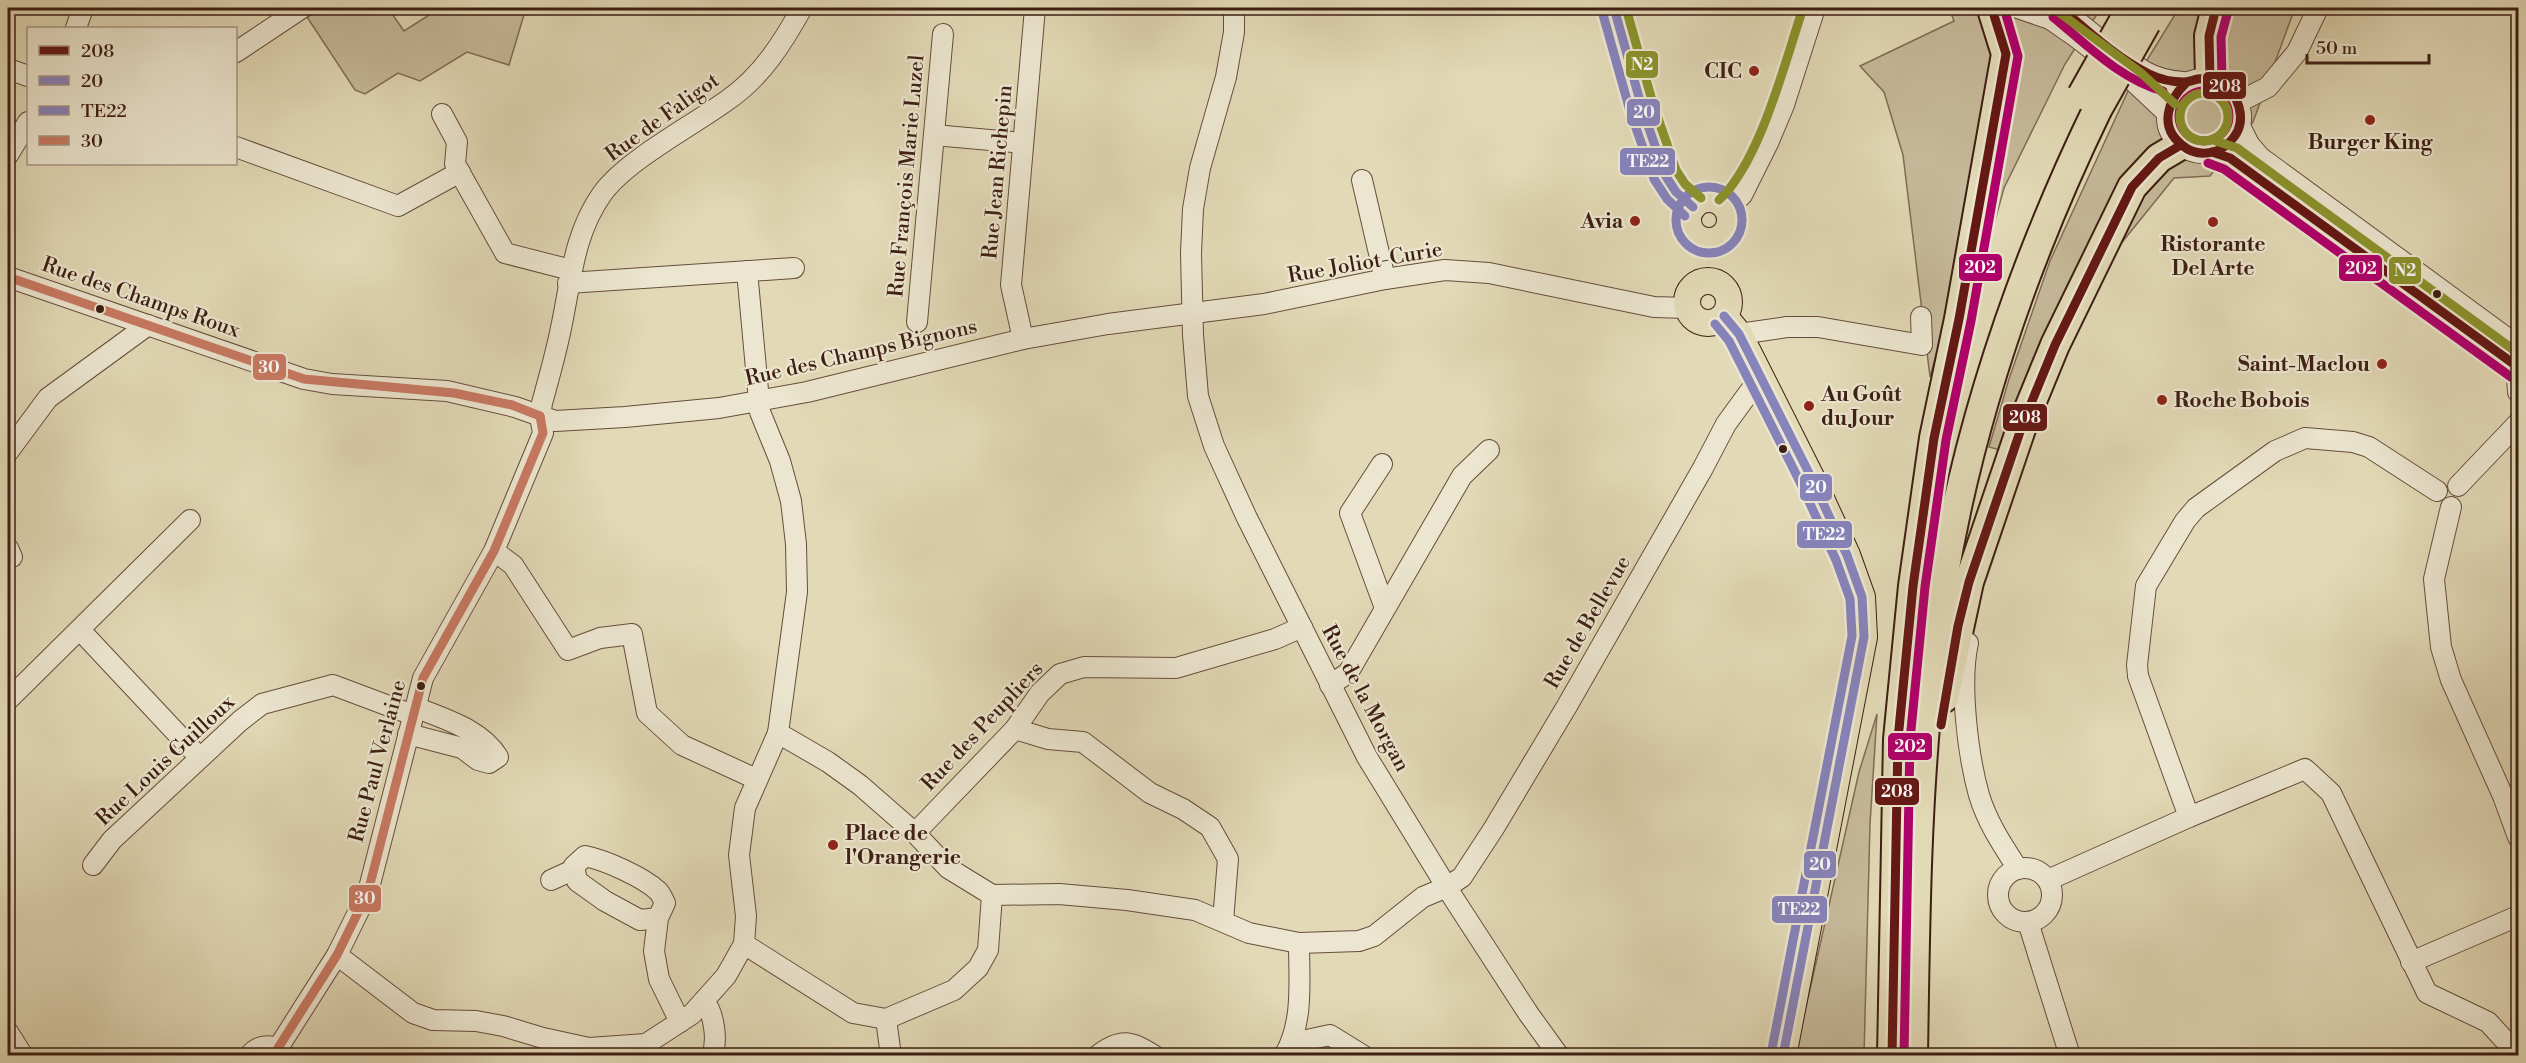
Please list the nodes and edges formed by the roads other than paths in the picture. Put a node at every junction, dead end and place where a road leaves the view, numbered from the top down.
1 (83, 8) edge
2 (302, 8) edge
3 (802, 8) edge
4 (1035, 8) edge
5 (1234, 8) edge
6 (1614, 8) edge
7 (1815, 8) edge
8 (2004, 8) edge
9 (2061, 8) edge
10 (2216, 8) edge
11 (2318, 8) edge
12 (2141, 11) edge
13 (76, 27) edge
14 (943, 34) dead end
15 (237, 51) edge
16 (8, 69) edge
17 (27, 76) edge
18 (2198, 81) junction
19 (2239, 102) junction
20 (2090, 103) junction
21 (2167, 113) junction
22 (442, 114) dead end
23 (27, 124) edge
24 (2240, 126) junction
25 (934, 135) junction
26 (1023, 143) junction
27 (2181, 145) junction
28 (237, 147) edge
29 (2212, 153) junction
30 (8, 155) edge
31 (460, 172) junction
32 (1362, 180) dead end
33 (1693, 207) junction
34 (1727, 209) junction
35 (1710, 240) junction
36 (794, 268) dead end
37 (747, 271) junction
38 (569, 276) junction
39 (8, 277) edge
40 (1385, 279) junction
41 (1707, 282) junction
42 (1687, 308) junction
43 (1192, 315) junction
44 (1921, 317) dead end
45 (917, 322) dead end
46 (148, 325) junction
47 (1732, 325) junction
48 (1023, 339) junction
49 (2518, 346) edge
50 (2518, 368) edge
51 (1761, 376) junction
52 (2518, 392) edge
53 (760, 401) junction
54 (540, 416) junction
55 (2518, 423) edge
56 (1489, 450) dead end
57 (8, 452) edge
58 (1382, 464) dead end
59 (2458, 486) junction
60 (2437, 491) junction
61 (1999, 493) junction
62 (2451, 507) junction
63 (190, 520) dead end
64 (494, 551) junction
65 (1385, 608) junction
66 (1302, 627) junction
67 (80, 630) junction
68 (1330, 685) junction
69 (8, 700) edge
70 (414, 711) junction
71 (1015, 729) junction
72 (778, 733) junction
73 (408, 734) junction
74 (1898, 739) junction
75 (200, 758) junction
76 (756, 779) junction
77 (2511, 792) edge
78 (2189, 816) junction
79 (915, 833) junction
80 (2518, 837) edge
81 (93, 865) dead end
82 (2018, 869) junction
83 (573, 870) junction
84 (550, 880) dead end
85 (2048, 880) junction
86 (1447, 887) junction
87 (992, 895) junction
88 (1915, 908) junction
89 (2518, 916) edge
90 (658, 918) junction
91 (1223, 921) junction
92 (2028, 922) junction
93 (1299, 943) junction
94 (744, 944) junction
95 (337, 955) junction
96 (2411, 962) junction
97 (704, 1001) junction
98 (886, 1019) junction
99 (680, 1022) junction
100 (8, 1032) edge
101 (1289, 1047) edge
102 (623, 1051) edge
103 (282, 1052) edge
104 (886, 1055) edge
105 (23, 1056) edge
106 (249, 1056) edge
107 (712, 1056) edge
108 (1097, 1056) edge
109 (1155, 1056) edge
110 (1364, 1056) edge
111 (1559, 1056) edge
112 (1783, 1056) edge
113 (1892, 1056) edge
114 (1913, 1056) edge
115 (2070, 1056) edge
116 (2514, 1056) edge

1 - 13 street
2 - 15 street
3 - 38 street, Rue de Faligot
4 - 26 street, Rue Jean Richepin
5 - 43 street, Rue de la Morgan
6 - 33 main road
7 - 34 street
8 - 21 street
8 - 74 highway
9 - 18 street
10 - 18 highway
11 - 19 street
12 - 20 highway, bridge
14 - 25 street, Rue François Marie Luzel
16 - 17 street
18 - 19 street
18 - 21 street
19 - 24 street
20 - 74 highway
20 - 88 highway
21 - 27 street
22 - 31 street
23 - 30 street
24 - 29 street
24 - 49 street
25 - 26 street
25 - 45 street, Rue François Marie Luzel
26 - 48 street, Rue Jean Richepin
27 - 29 street
27 - 61 highway
28 - 31 street
29 - 50 street
31 - 38 street
32 - 40 street
33 - 34 main road
33 - 35 main road
34 - 35 main road
35 - 41 main road
36 - 37 street
37 - 38 street
37 - 53 street
38 - 54 street, Rue de Faligot
39 - 46 street, Rue des Champs Roux
40 - 42 street, Rue Joliot-Curie
40 - 43 street, Rue Joliot-Curie
41 - 42 main road
41 - 47 main road
42 - 47 main road
43 - 48 street, Rue des Champs Bignons
43 - 66 street, Rue de la Morgan
44 - 47 street
46 - 54 street, Rue des Champs Roux
46 - 57 street
47 - 51 main road
48 - 53 street, Rue des Champs Bignons
50 - 52 street
51 - 86 street, Rue de Bellevue
51 - 112 main road
53 - 54 street, Rue des Champs Bignons
53 - 72 street
54 - 64 street, Rue Paul Verlaine
55 - 59 street
56 - 65 street
58 - 65 street
59 - 60 street
59 - 62 street
60 - 62 street
60 - 78 street
61 - 82 street
61 - 88 highway
62 - 77 street
63 - 67 street
64 - 70 street, Rue Paul Verlaine
64 - 76 street
65 - 68 street
66 - 68 street, Rue de la Morgan
66 - 71 street, Rue des Peupliers
67 - 69 street
67 - 75 street
68 - 86 street, Rue de la Morgan
70 - 73 street, Rue Paul Verlaine
70 - 73 street, Rue Louis Guilloux
70 - 75 street, Rue Louis Guilloux
71 - 79 street, Rue des Peupliers
71 - 91 street
72 - 76 street
72 - 79 street
73 - 95 street, Rue Paul Verlaine
74 - 113 highway
75 - 81 street, Rue Louis Guilloux
76 - 94 street
77 - 80 street
78 - 85 street
78 - 96 street
79 - 87 street
82 - 85 street
82 - 92 street
83 - 84 street
83 - 90 street
83 - 90 street
85 - 92 street
86 - 93 street, Rue de Bellevue
86 - 111 street, Rue de la Morgan
87 - 91 street, Rue de Bellevue
87 - 98 street
88 - 114 highway
89 - 96 street
90 - 99 street
91 - 93 street, Rue de Bellevue
92 - 115 street
93 - 101 street
94 - 97 street
94 - 98 street
95 - 102 street
95 - 103 street, Rue Paul Verlaine
96 - 116 street
97 - 99 street
97 - 107 street
98 - 104 street
99 - 102 street
100 - 105 street
101 - 110 street
103 - 106 street
108 - 109 street

